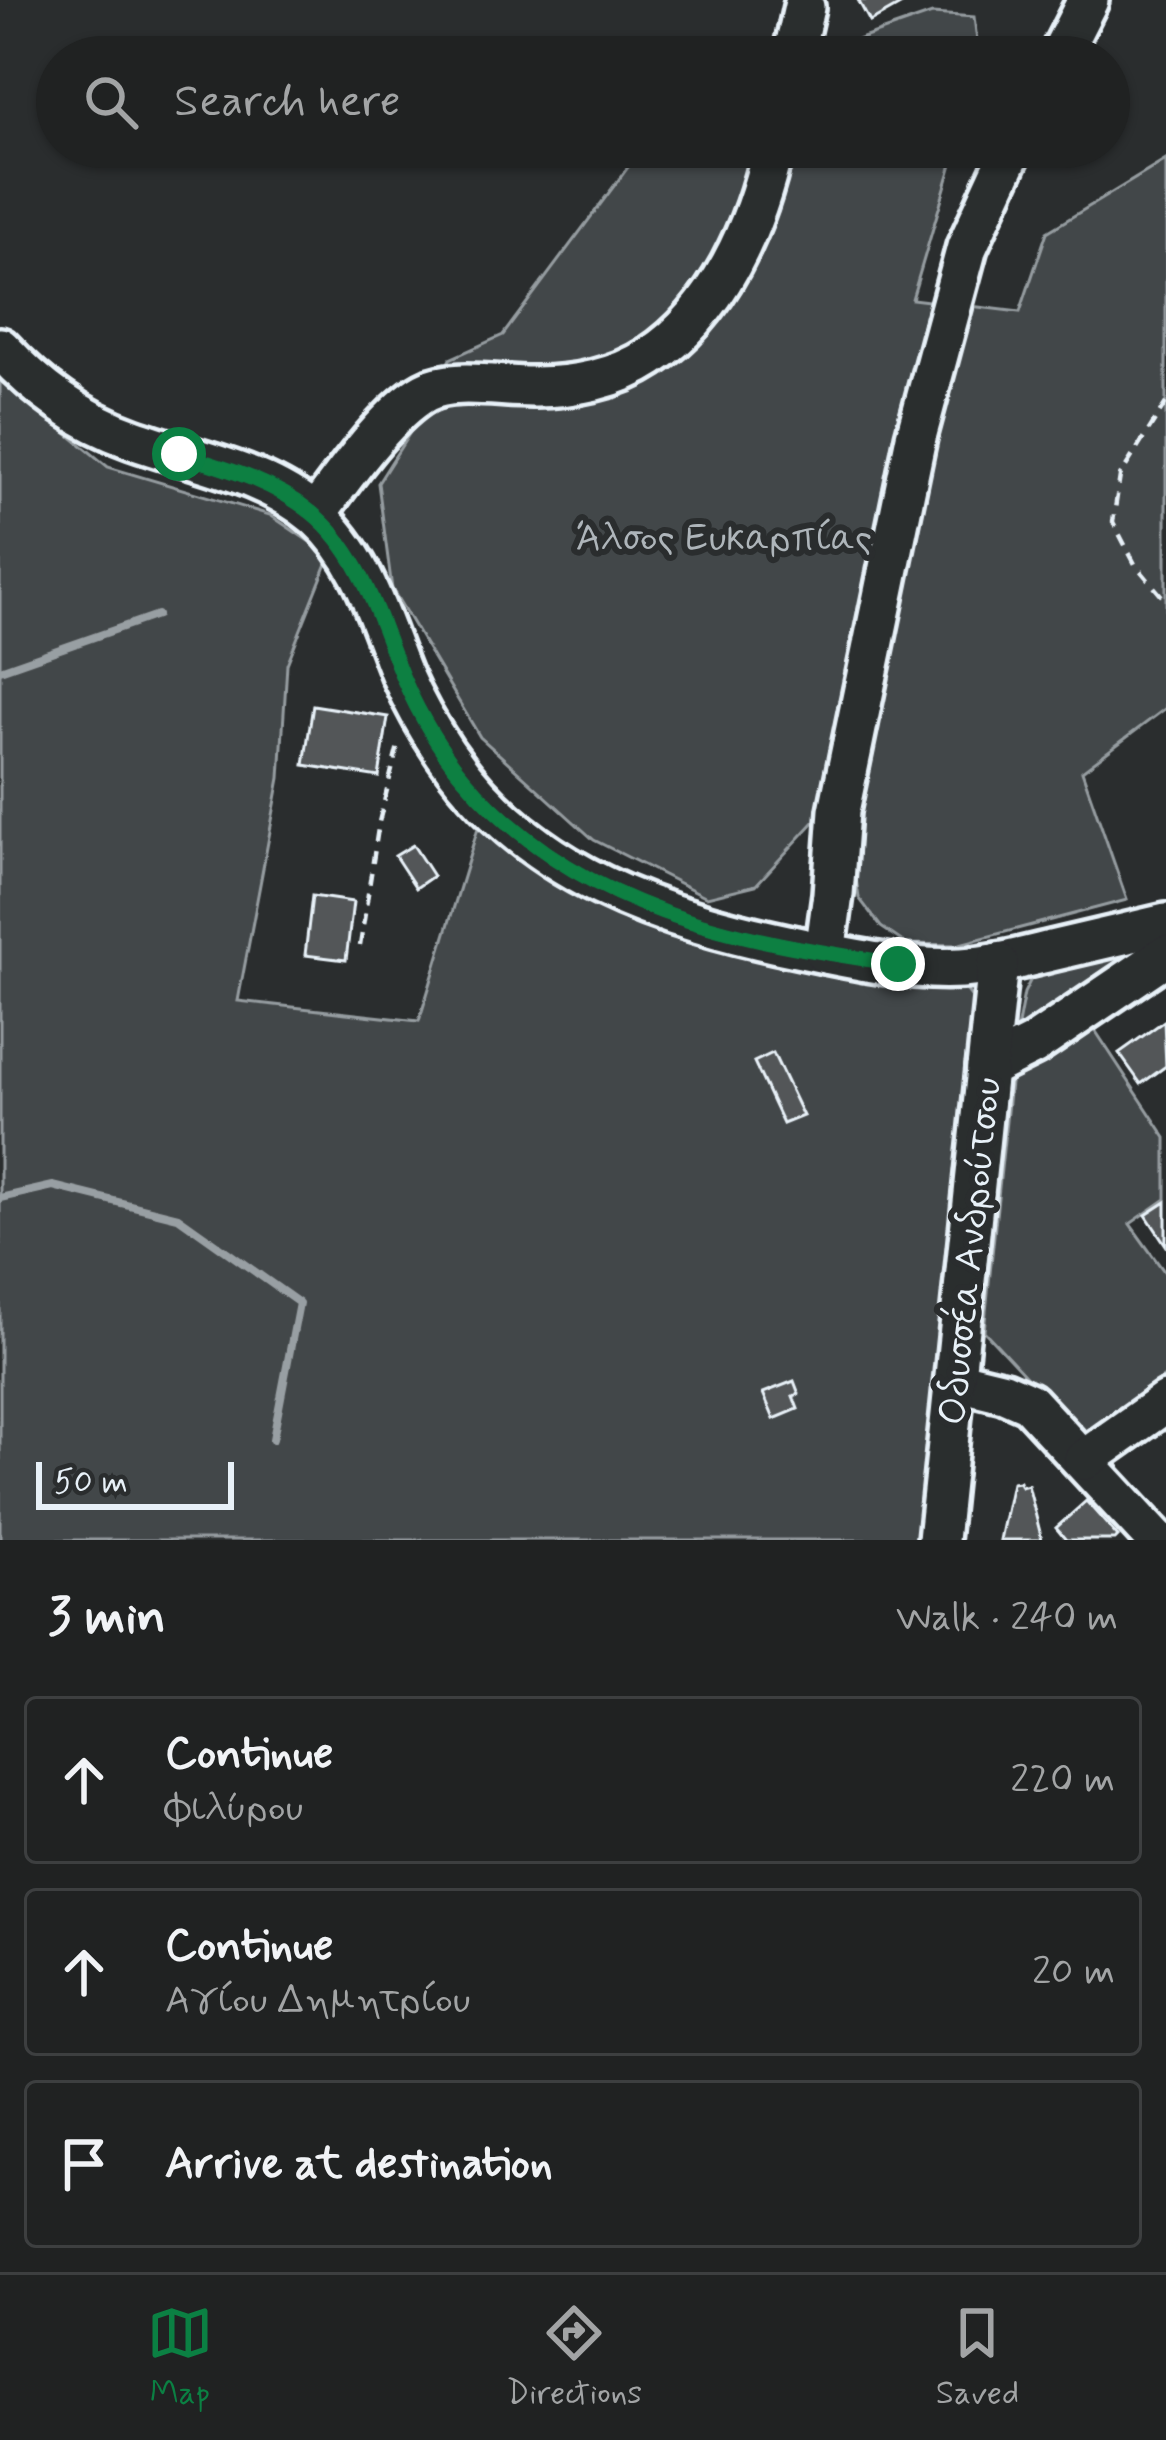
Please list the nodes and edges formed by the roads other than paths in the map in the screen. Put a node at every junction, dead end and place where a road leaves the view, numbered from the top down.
1 (1088, 0) edge
2 (804, 7) dead end
3 (798, 36) edge
4 (1070, 36) edge
5 (767, 168) edge
6 (1003, 168) edge
7 (0, 348) edge
8 (315, 515) junction
9 (1162, 939) edge
10 (825, 953) junction
11 (998, 963) junction
12 (987, 1068) junction
13 (955, 1380) junction
14 (1166, 1402) edge
15 (1084, 1460) junction
16 (938, 1540) edge
17 (1156, 1540) edge

1 - 4 street
2 - 3 street
5 - 8 street
6 - 10 street
7 - 8 street
8 - 10 street
9 - 11 street
9 - 12 street
10 - 11 street
11 - 12 street, Οδυσσέα Ανδρούτσου
12 - 13 street, Οδυσσέα Ανδρούτσου
13 - 15 street
13 - 16 street, Οδυσσέα Ανδρούτσου
14 - 15 street
15 - 17 street

